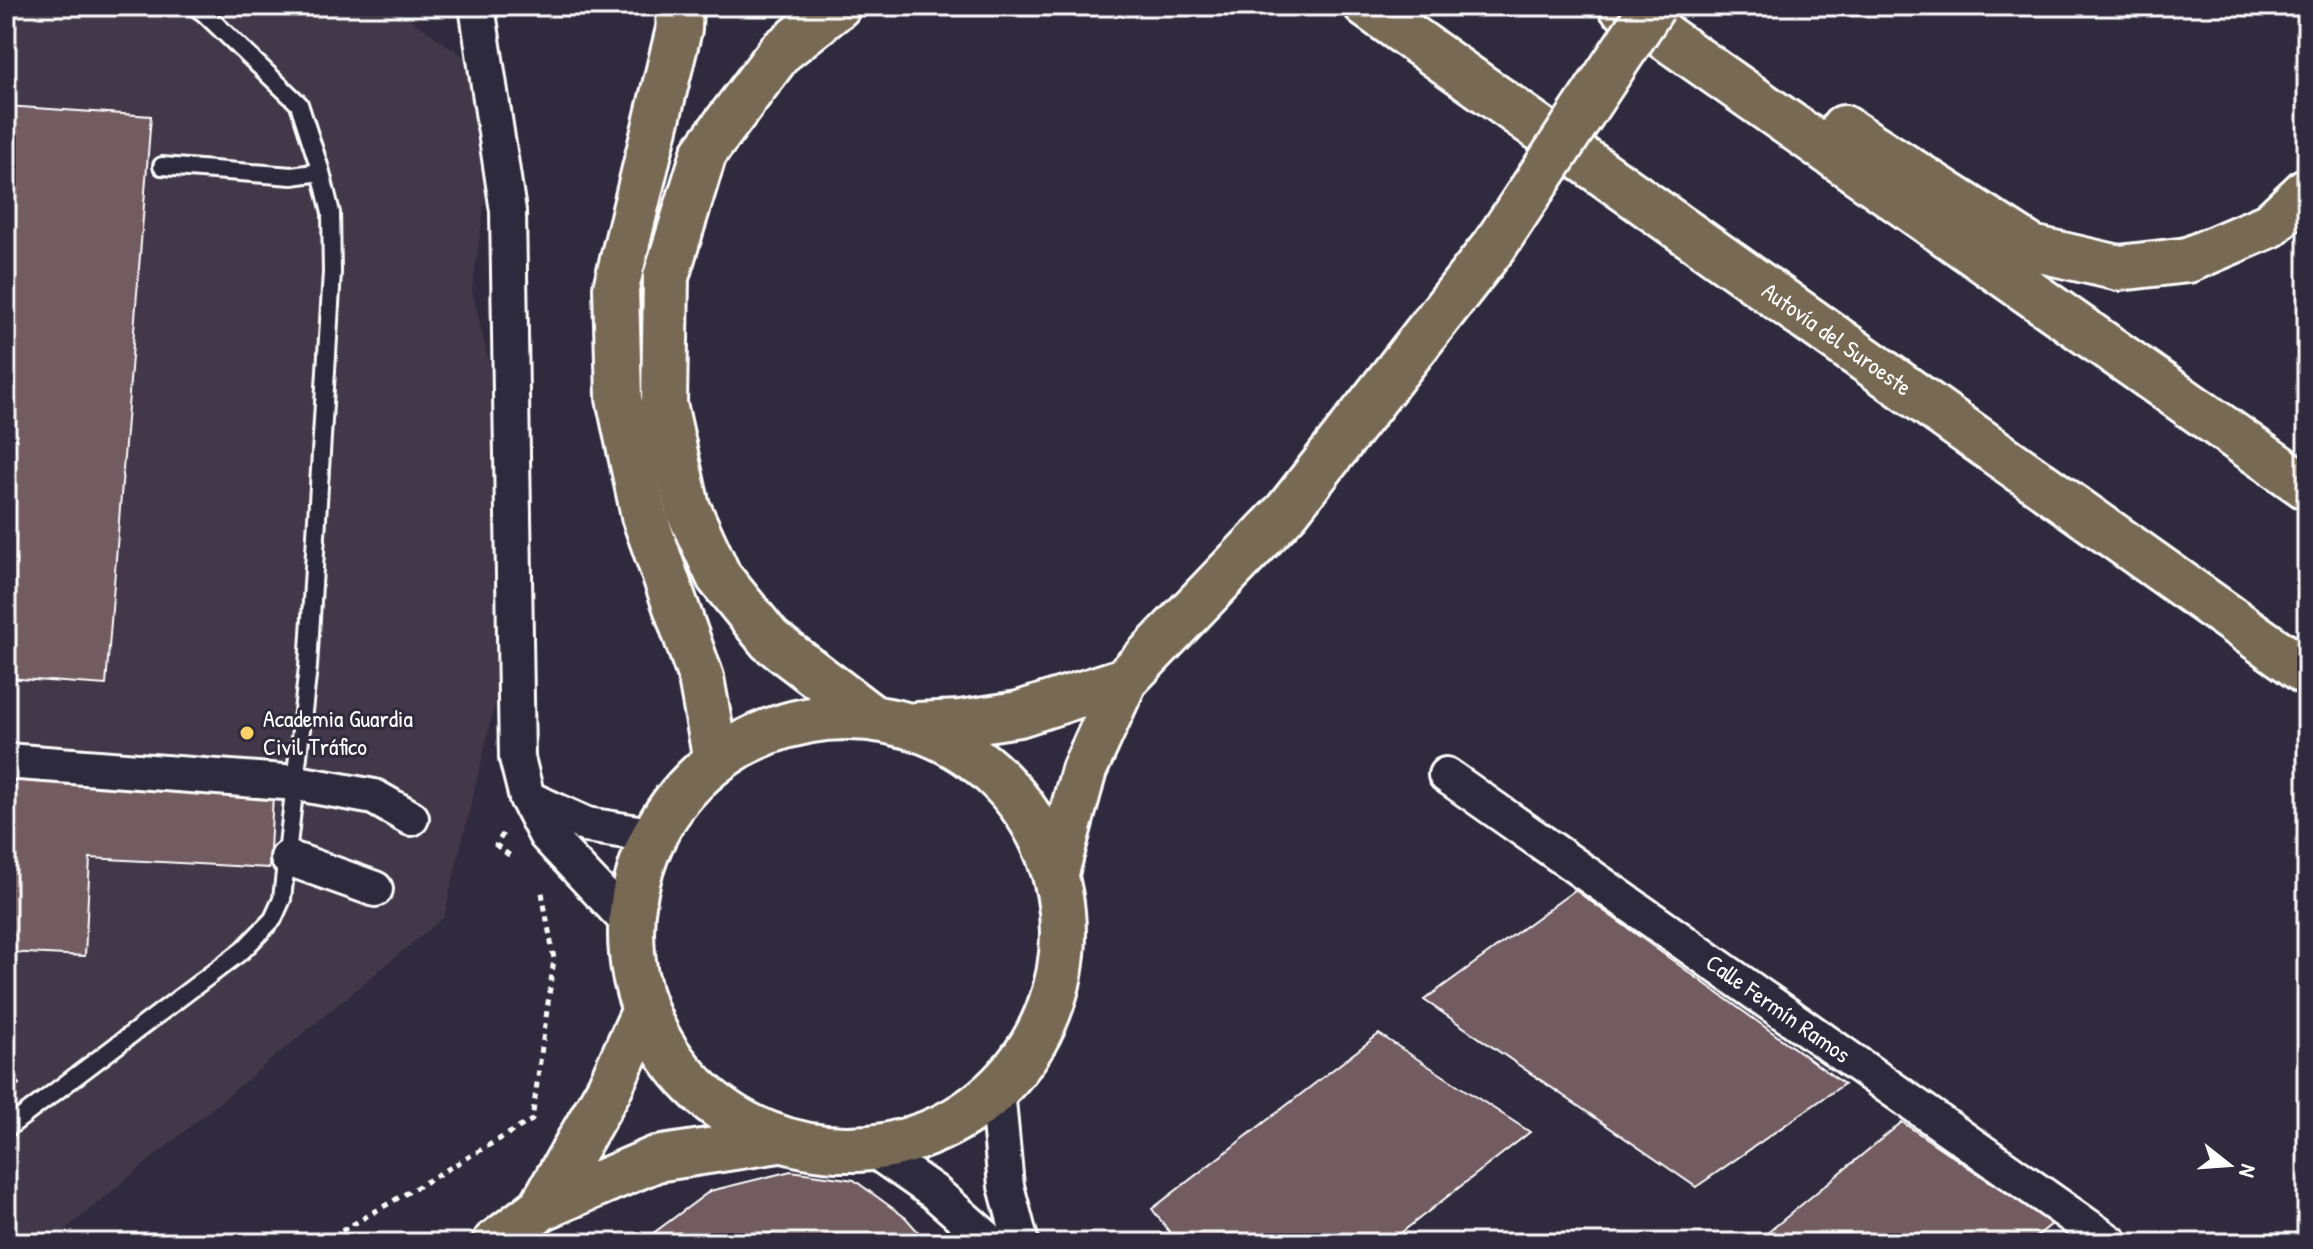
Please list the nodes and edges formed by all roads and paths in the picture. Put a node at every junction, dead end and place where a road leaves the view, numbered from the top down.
1 (194, 6) edge
2 (477, 6) edge
3 (680, 6) edge
4 (838, 6) edge
5 (1344, 6) edge
6 (1621, 6) edge
7 (1653, 6) edge
8 (1383, 17) edge
9 (162, 166) dead end
10 (321, 172) junction
11 (2307, 190) edge
12 (2307, 487) edge
13 (2307, 673) edge
14 (1125, 680) junction
15 (871, 717) junction
16 (916, 725) junction
17 (6, 761) edge
18 (716, 761) junction
19 (1446, 775) dead end
20 (297, 783) junction
21 (527, 798) junction
22 (411, 818) dead end
23 (657, 836) junction
24 (288, 858) junction
25 (518, 862) dead end
26 (1056, 873) junction
27 (540, 879) dead end
28 (375, 889) dead end
29 (632, 926) junction
30 (644, 1012) junction
31 (997, 1090) junction
32 (6, 1129) edge
33 (779, 1140) junction
34 (874, 1150) junction
35 (541, 1208) junction
36 (2092, 1238) edge
37 (321, 1243) edge
38 (495, 1243) edge
39 (992, 1243) edge
40 (1021, 1243) edge

1 - 10 lane
2 - 21 street
3 - 18 main road
4 - 15 main road
5 - 8 main road, Autovía del Suroeste
6 - 12 main road
7 - 11 main road
7 - 14 main road, bridge
8 - 13 main road, Autovía del Suroeste
9 - 10 lane
10 - 20 lane
14 - 16 main road
14 - 26 main road
15 - 16 main road
15 - 18 main road
16 - 26 main road
17 - 20 street
18 - 23 main road
19 - 36 street, Calle Fermín Ramos
20 - 22 street
20 - 24 lane
21 - 23 street
21 - 25 path
21 - 29 street
23 - 29 main road
24 - 28 street
24 - 32 lane
26 - 31 main road
27 - 37 path
29 - 30 main road
30 - 33 main road
30 - 35 main road
31 - 34 main road
31 - 40 street
33 - 34 main road
33 - 35 main road
34 - 39 street
35 - 38 main road

